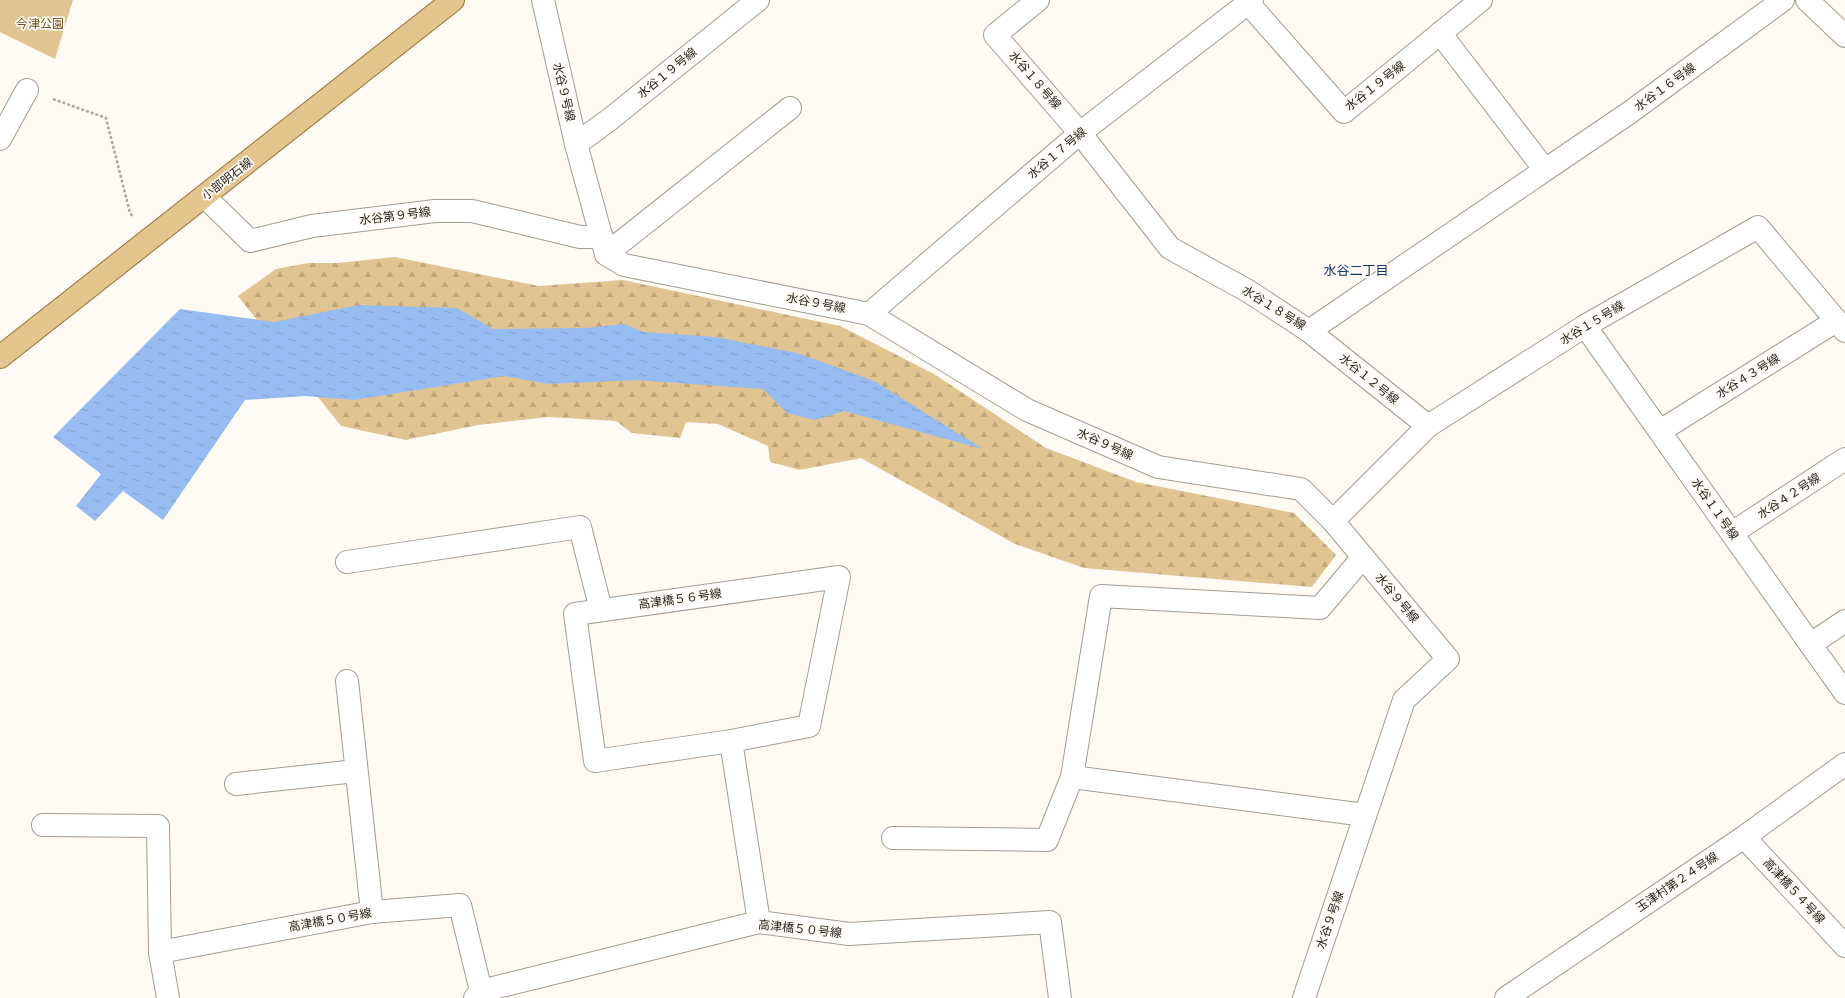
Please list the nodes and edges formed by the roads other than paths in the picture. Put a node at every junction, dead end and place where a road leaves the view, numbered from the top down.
1 (453, 0) edge
2 (543, 0) edge
3 (758, 0) edge
4 (1038, 0) edge
5 (1481, 0) edge
6 (1783, 0) edge
7 (1807, 0) edge
8 (1250, 2) edge
9 (1440, 33) junction
10 (1845, 36) edge
11 (27, 90) road end
12 (790, 108) dead end
13 (1080, 133) junction
14 (0, 139) edge
15 (576, 144) junction
16 (1545, 170) junction
17 (204, 197) junction
18 (604, 245) junction
19 (869, 314) junction
20 (1585, 326) junction
21 (1841, 326) edge
22 (1309, 331) junction
23 (3, 349) edge
24 (1428, 426) junction
25 (1660, 431) junction
26 (1845, 459) edge
27 (1333, 521) junction
28 (1732, 533) junction
29 (1363, 557) junction
30 (347, 562) dead end
31 (601, 610) junction
32 (1845, 621) edge
33 (1811, 644) junction
34 (347, 681) dead end
35 (1845, 693) edge
36 (731, 741) junction
37 (1845, 764) edge
38 (356, 771) junction
39 (1072, 777) junction
40 (236, 784) dead end
41 (1365, 815) junction
42 (43, 825) dead end
43 (1744, 837) junction
44 (893, 838) dead end
45 (372, 912) junction
46 (759, 922) junction
47 (1845, 946) edge
48 (160, 952) junction
49 (478, 994) edge
50 (168, 998) edge
51 (1060, 998) edge
52 (1304, 998) edge
53 (1506, 998) edge

1 - 17 main road, 小部明石線
2 - 15 street, 水谷９号線
3 - 15 street, 水谷１９号線
4 - 13 street, 水谷１８号線
5 - 9 street, 水谷１９号線
6 - 16 street, 水谷１６号線
7 - 10 street
8 - 9 street, 水谷１９号線
8 - 13 street, 水谷１７号線
9 - 16 street
11 - 14 street
12 - 18 street
13 - 19 street, 水谷１７号線
13 - 22 street, 水谷１８号線
15 - 18 street, 水谷９号線
16 - 22 street, 水谷１８号線
17 - 18 street, 水谷第９号線
17 - 23 main road, 小部明石線
18 - 19 street, 水谷９号線
19 - 27 street, 水谷９号線
20 - 21 street, 水谷１５号線
20 - 24 street, 水谷１５号線
20 - 25 street, 水谷１１号線
21 - 25 street, 水谷４３号線
22 - 24 street, 水谷１２号線
24 - 27 street, 水谷１５号線
25 - 28 street, 水谷１１号線
26 - 28 street, 水谷４２号線
27 - 29 street, 水谷９号線
28 - 33 street, 水谷１１号線
29 - 39 street
29 - 41 street, 水谷９号線
30 - 31 street
31 - 36 street, 高津橋５６号線
31 - 36 street, 高津橋５６号線
32 - 33 street
33 - 35 street, 水谷１１号線
34 - 38 street
36 - 46 street
37 - 43 street, 玉津村第２４号線
38 - 40 street
38 - 45 street
39 - 41 street
39 - 44 street
41 - 52 street, 水谷９号線
42 - 48 street
43 - 47 street, 高津橋５４号線
43 - 53 street, 玉津村第２４号線
45 - 48 street, 高津橋５０号線
45 - 49 street, 高津橋５０号線
46 - 49 street, 高津橋５０号線
46 - 51 street, 高津橋５０号線
48 - 50 street

